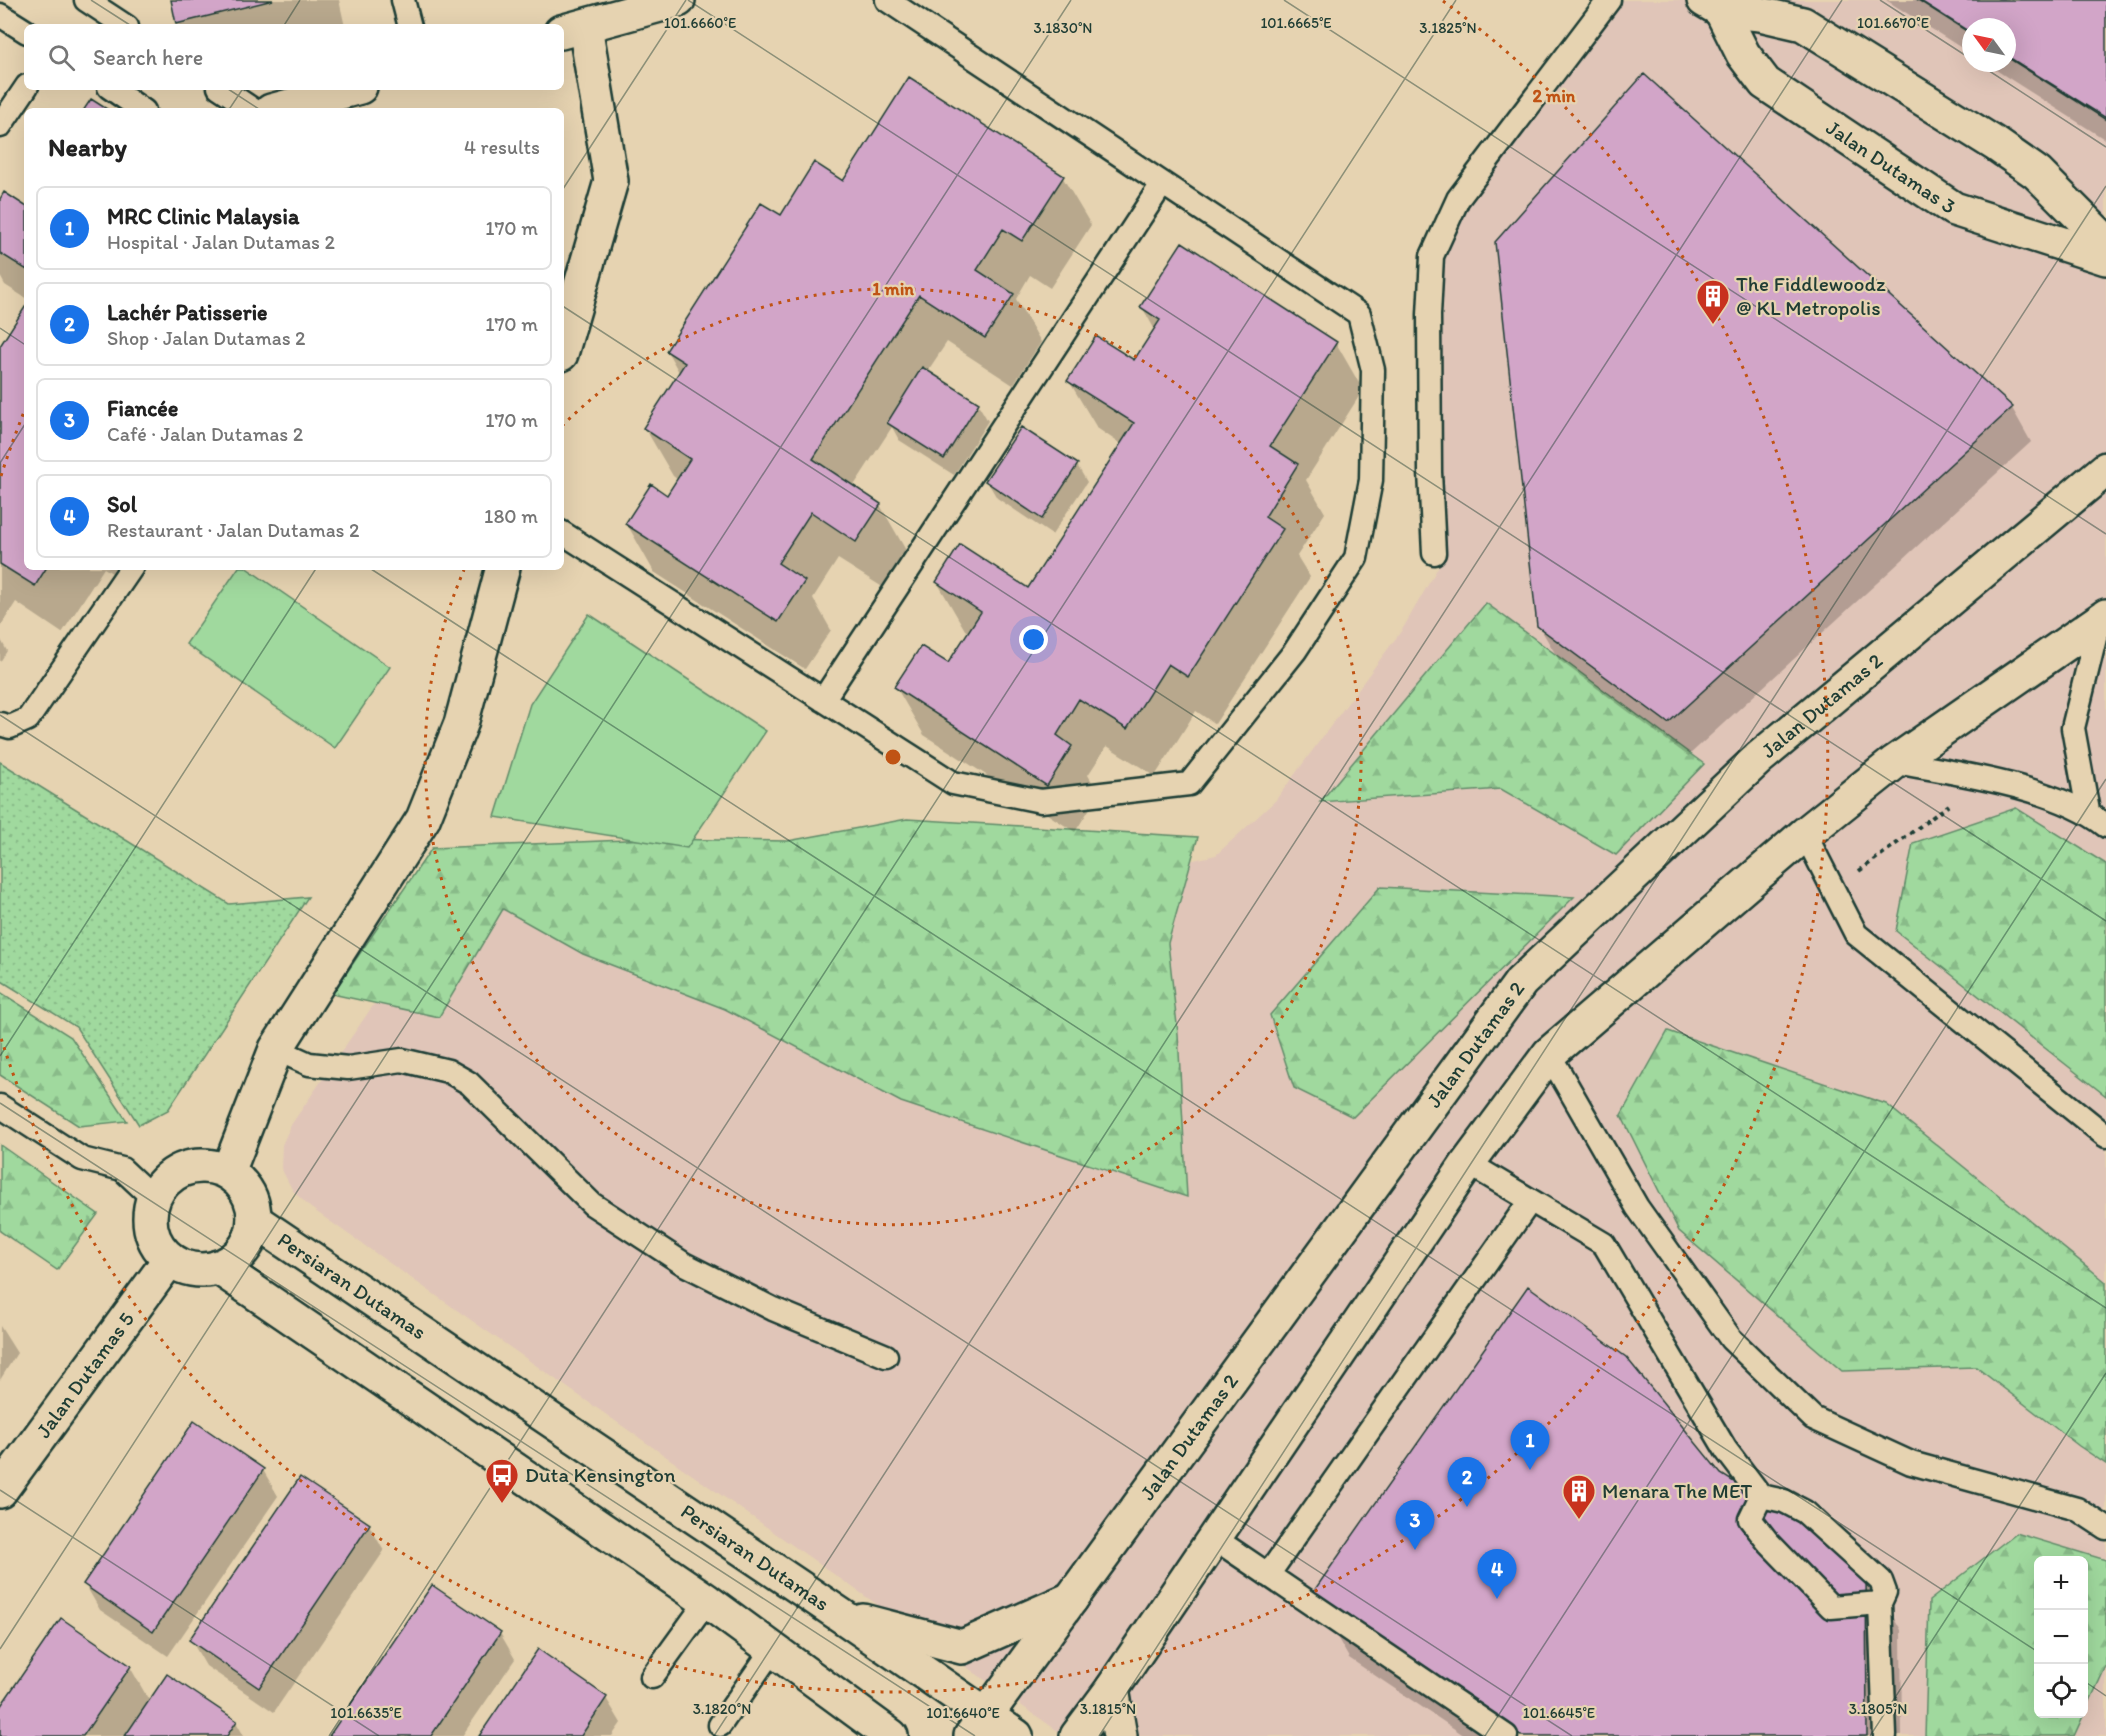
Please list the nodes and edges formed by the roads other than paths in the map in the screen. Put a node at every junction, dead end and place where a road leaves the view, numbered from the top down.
1 (86, 0) edge
2 (403, 0) edge
3 (678, 0) edge
4 (887, 0) edge
5 (1609, 0) edge
6 (1713, 5) edge
7 (0, 15) edge
8 (122, 24) edge
9 (409, 24) edge
10 (573, 29) edge
11 (24, 30) edge
12 (24, 90) edge
13 (113, 90) edge
14 (224, 90) edge
15 (349, 90) edge
16 (140, 108) edge
17 (250, 108) edge
18 (282, 108) edge
19 (0, 126) edge
20 (1162, 184) junction
21 (2106, 242) edge
22 (2106, 258) edge
23 (564, 344) edge
24 (2106, 469) edge
25 (564, 534) edge
26 (1434, 554) dead end
27 (130, 570) edge
28 (502, 570) edge
29 (2103, 619) edge
30 (823, 700) junction
31 (0, 724) edge
32 (1895, 762) junction
33 (2088, 811) junction
34 (2106, 826) edge
35 (1805, 834) junction
36 (276, 1049) junction
37 (1549, 1054) junction
38 (0, 1106) edge
39 (2106, 1136) edge
40 (1468, 1163) junction
41 (228, 1172) junction
42 (153, 1198) junction
43 (1530, 1201) junction
44 (254, 1220) junction
45 (170, 1259) junction
46 (218, 1267) junction
47 (886, 1356) dead end
48 (0, 1491) edge
49 (1761, 1496) junction
50 (2106, 1528) edge
51 (1214, 1538) junction
52 (1268, 1575) junction
53 (1073, 1599) junction
54 (707, 1601) junction
55 (1880, 1603) junction
56 (842, 1616) junction
57 (772, 1650) junction
58 (652, 1677) dead end
59 (1112, 1689) junction
60 (720, 1725) dead end
61 (978, 1725) edge
62 (891, 1736) edge
63 (1016, 1736) edge
64 (1077, 1736) edge
65 (1120, 1736) edge
66 (1506, 1736) edge
67 (1885, 1736) edge

1 - 8 lane
2 - 9 lane
3 - 10 street
4 - 20 lane
5 - 26 lane
6 - 21 street, Jalan Dutamas 3
6 - 22 street, Jalan Dutamas 3
7 - 11 lane
10 - 23 street
12 - 19 lane
13 - 16 lane
14 - 17 lane
15 - 18 street
20 - 30 lane
20 - 30 lane
24 - 53 street, Jalan Dutamas 2
25 - 30 lane
27 - 31 lane
28 - 36 street
29 - 32 street
29 - 33 lane
32 - 33 lane
32 - 35 street
33 - 34 lane
35 - 37 street
35 - 39 lane
36 - 41 street
36 - 47 lane
37 - 40 street
37 - 50 lane
38 - 42 lane
40 - 43 lane
40 - 51 street
41 - 42 street
41 - 44 street
42 - 45 street
43 - 49 lane
43 - 52 lane
44 - 46 street
44 - 56 street, Persiaran Dutamas
45 - 46 street
45 - 48 street, Jalan Dutamas 5
46 - 54 street
49 - 55 lane
49 - 55 lane
51 - 52 lane
51 - 59 street
52 - 66 lane
53 - 56 street
53 - 61 street, Jalan Dutamas 2
54 - 57 street
54 - 58 lane
55 - 67 lane
56 - 61 street, Persiaran Dutamas
57 - 60 lane
57 - 62 street
59 - 64 street
59 - 65 street
61 - 63 street, Persiaran Dutamas

